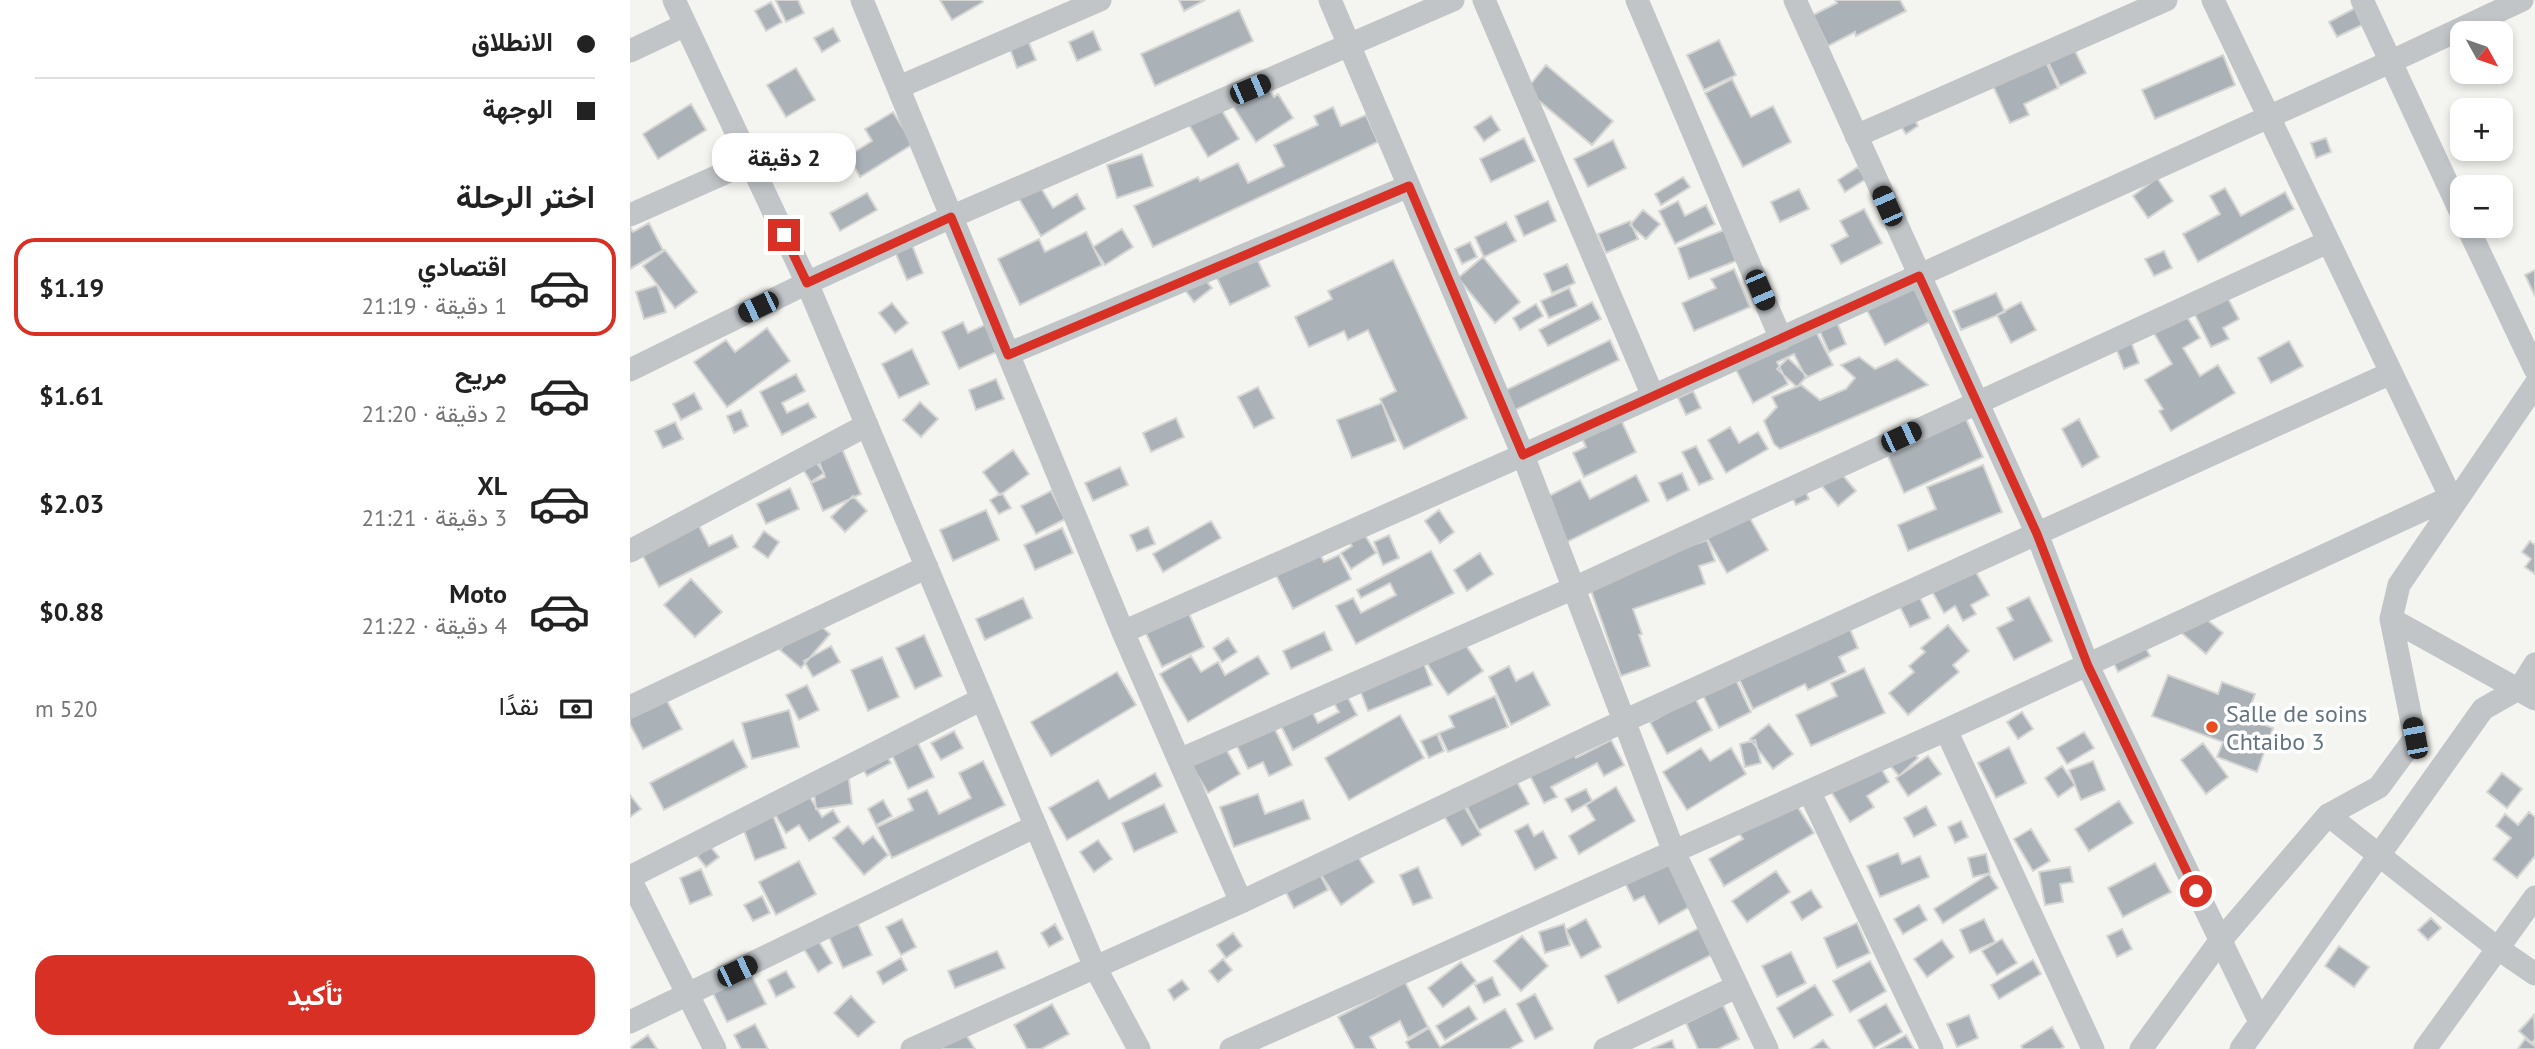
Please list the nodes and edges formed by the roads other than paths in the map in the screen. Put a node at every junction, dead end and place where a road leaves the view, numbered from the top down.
1 (674, 0) edge
2 (862, 0) edge
3 (1100, 0) edge
4 (1330, 0) edge
5 (1452, 0) edge
6 (1484, 0) edge
7 (1637, 0) edge
8 (2166, 0) edge
9 (2213, 0) edge
10 (2362, 0) edge
11 (2522, 0) edge
12 (2530, 0) edge
13 (1799, 1) edge
14 (2535, 10) edge
15 (685, 25) junction
16 (1350, 46) junction
17 (630, 51) edge
18 (2390, 62) junction
19 (899, 87) junction
20 (2268, 118) junction
21 (1856, 136) junction
22 (750, 162) junction
23 (1409, 186) junction
24 (2450, 190) edge
25 (630, 215) edge
26 (951, 217) junction
27 (2473, 238) edge
28 (2328, 242) junction
29 (1919, 276) junction
30 (807, 283) junction
31 (1781, 339) junction
32 (1008, 355) junction
33 (632, 362) edge
34 (2535, 369) edge
35 (2391, 373) junction
36 (2535, 385) edge
37 (1653, 396) junction
38 (1976, 402) junction
39 (867, 425) junction
40 (1523, 455) junction
41 (2453, 501) junction
42 (2037, 534) junction
43 (630, 551) edge
44 (927, 567) junction
45 (1574, 588) junction
46 (2391, 619) junction
47 (1123, 632) junction
48 (2535, 664) edge
49 (2088, 666) junction
50 (2528, 694) edge
51 (982, 699) junction
52 (630, 707) edge
53 (1625, 721) junction
54 (1946, 730) junction
55 (1179, 760) junction
56 (1809, 792) junction
57 (2328, 815) junction
58 (1036, 827) junction
59 (1674, 852) junction
60 (2379, 855) junction
61 (630, 878) edge
62 (2535, 897) edge
63 (1241, 902) junction
64 (2220, 941) junction
65 (2497, 948) junction
66 (1095, 967) junction
67 (2535, 974) edge
68 (1736, 987) junction
69 (688, 995) junction
70 (630, 1022) edge
71 (2260, 1022) junction
72 (1609, 1048) edge
73 (715, 1049) edge
74 (912, 1049) edge
75 (1139, 1049) edge
76 (1231, 1049) edge
77 (1767, 1049) edge
78 (1932, 1049) edge
79 (2093, 1049) edge
80 (2141, 1049) edge
81 (2241, 1049) edge
82 (2425, 1049) edge

1 - 15 street
2 - 19 street
3 - 19 street
4 - 16 street
5 - 16 street
6 - 37 street
7 - 31 street
8 - 21 street
9 - 20 street
10 - 18 street
11 - 18 street
12 - 14 street
13 - 21 street
15 - 17 street
15 - 22 street
16 - 23 street
16 - 26 street
18 - 20 street
18 - 24 street
19 - 26 street
20 - 28 street
20 - 29 street
21 - 29 street
22 - 25 street
22 - 30 street
23 - 32 street
23 - 40 street
26 - 30 street
26 - 32 street
27 - 34 street
28 - 35 street
28 - 38 street
29 - 31 street
29 - 38 street
30 - 33 street
30 - 39 street
31 - 37 street
32 - 47 street
35 - 41 street
35 - 42 street
36 - 41 street
37 - 40 street
38 - 42 street
38 - 45 street
39 - 43 street
39 - 44 street
40 - 45 street
40 - 47 street
41 - 46 street
41 - 49 street
42 - 49 street
42 - 53 street
44 - 51 street
44 - 52 street
45 - 53 street
45 - 55 street
46 - 50 street
46 - 57 street
47 - 55 street
48 - 50 street
49 - 54 street
49 - 64 street
50 - 60 street
51 - 58 street
51 - 61 street
53 - 59 street
53 - 63 street
54 - 56 street
54 - 79 street
55 - 63 street
56 - 59 street
56 - 78 street
57 - 60 street
57 - 64 street
58 - 66 street
58 - 69 street
59 - 68 street
59 - 76 street
60 - 65 street
60 - 71 street
61 - 69 street
62 - 65 street
63 - 66 street
64 - 71 street
64 - 80 street
65 - 67 street
65 - 82 street
66 - 74 street
66 - 75 street
68 - 72 street
68 - 77 street
69 - 70 street
69 - 73 street
71 - 81 street

